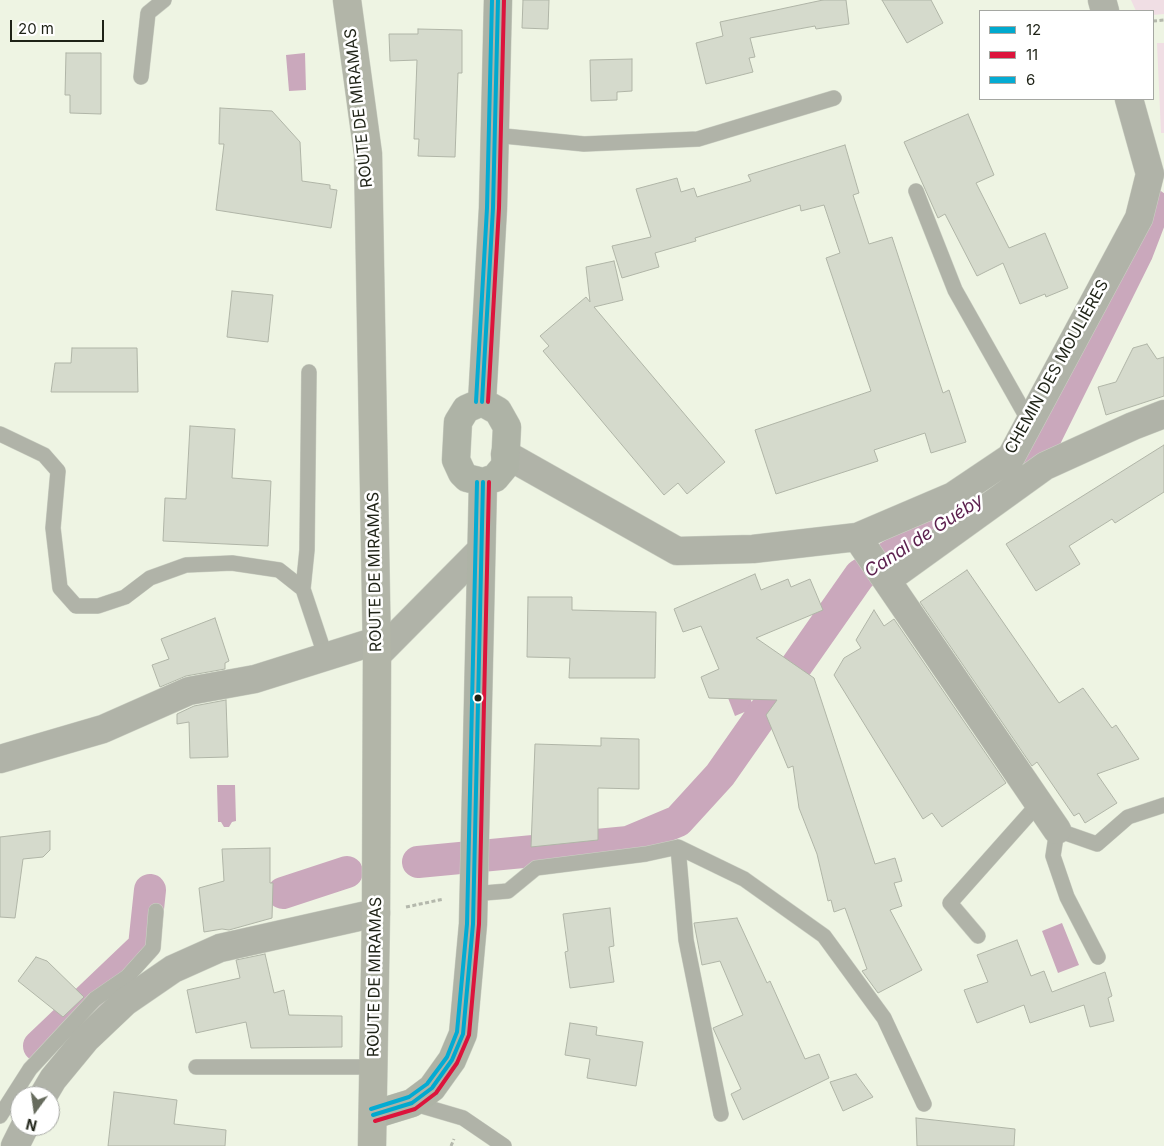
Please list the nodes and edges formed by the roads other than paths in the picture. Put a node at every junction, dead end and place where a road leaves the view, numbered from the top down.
1 (164, 0) edge
2 (347, 0) edge
3 (498, 0) edge
4 (141, 77) dead end
5 (834, 98) dead end
6 (1130, 100) edge
7 (494, 136) junction
8 (916, 191) dead end
9 (309, 372) dead end
10 (482, 402) junction
11 (1164, 414) edge
12 (1030, 421) junction
13 (0, 434) edge
14 (506, 454) junction
15 (483, 482) junction
16 (857, 537) junction
17 (481, 550) junction
18 (887, 580) junction
19 (303, 589) junction
20 (377, 648) junction
21 (326, 658) junction
22 (0, 759) edge
23 (1039, 802) junction
24 (1164, 805) edge
25 (1058, 830) junction
26 (678, 847) junction
27 (472, 894) junction
28 (156, 912) dead end
29 (376, 913) junction
30 (978, 936) dead end
31 (1098, 957) dead end
32 (196, 1067) dead end
33 (374, 1067) junction
34 (49, 1086) edge
35 (412, 1103) junction
36 (924, 1104) dead end
37 (721, 1114) dead end
38 (373, 1115) junction
39 (0, 1116) edge
40 (372, 1146) edge
41 (504, 1146) edge

1 - 4 lane
2 - 20 main road, ROUTE DE MIRAMAS
3 - 7 street
5 - 7 lane
6 - 12 street, CHEMIN DES MOULIÈRES
7 - 10 street
8 - 12 lane
9 - 19 lane
10 - 14 street
10 - 15 street
11 - 18 street
12 - 16 street, CHEMIN DES MOULIÈRES
13 - 19 lane
14 - 15 street
14 - 16 street, CHEMIN DES MOULIÈRES
15 - 17 street
16 - 18 street
17 - 20 street
17 - 27 street
18 - 23 street
19 - 21 lane
20 - 21 street
20 - 29 main road, ROUTE DE MIRAMAS
21 - 22 street
23 - 25 street
23 - 30 lane
24 - 25 lane
25 - 31 lane
26 - 27 lane
26 - 36 lane
26 - 37 lane
27 - 35 street
28 - 39 lane
29 - 33 main road, ROUTE DE MIRAMAS
29 - 34 street
32 - 33 lane
33 - 38 main road, ROUTE DE MIRAMAS
35 - 38 street
35 - 41 lane
38 - 40 main road, ROUTE DE MIRAMAS

